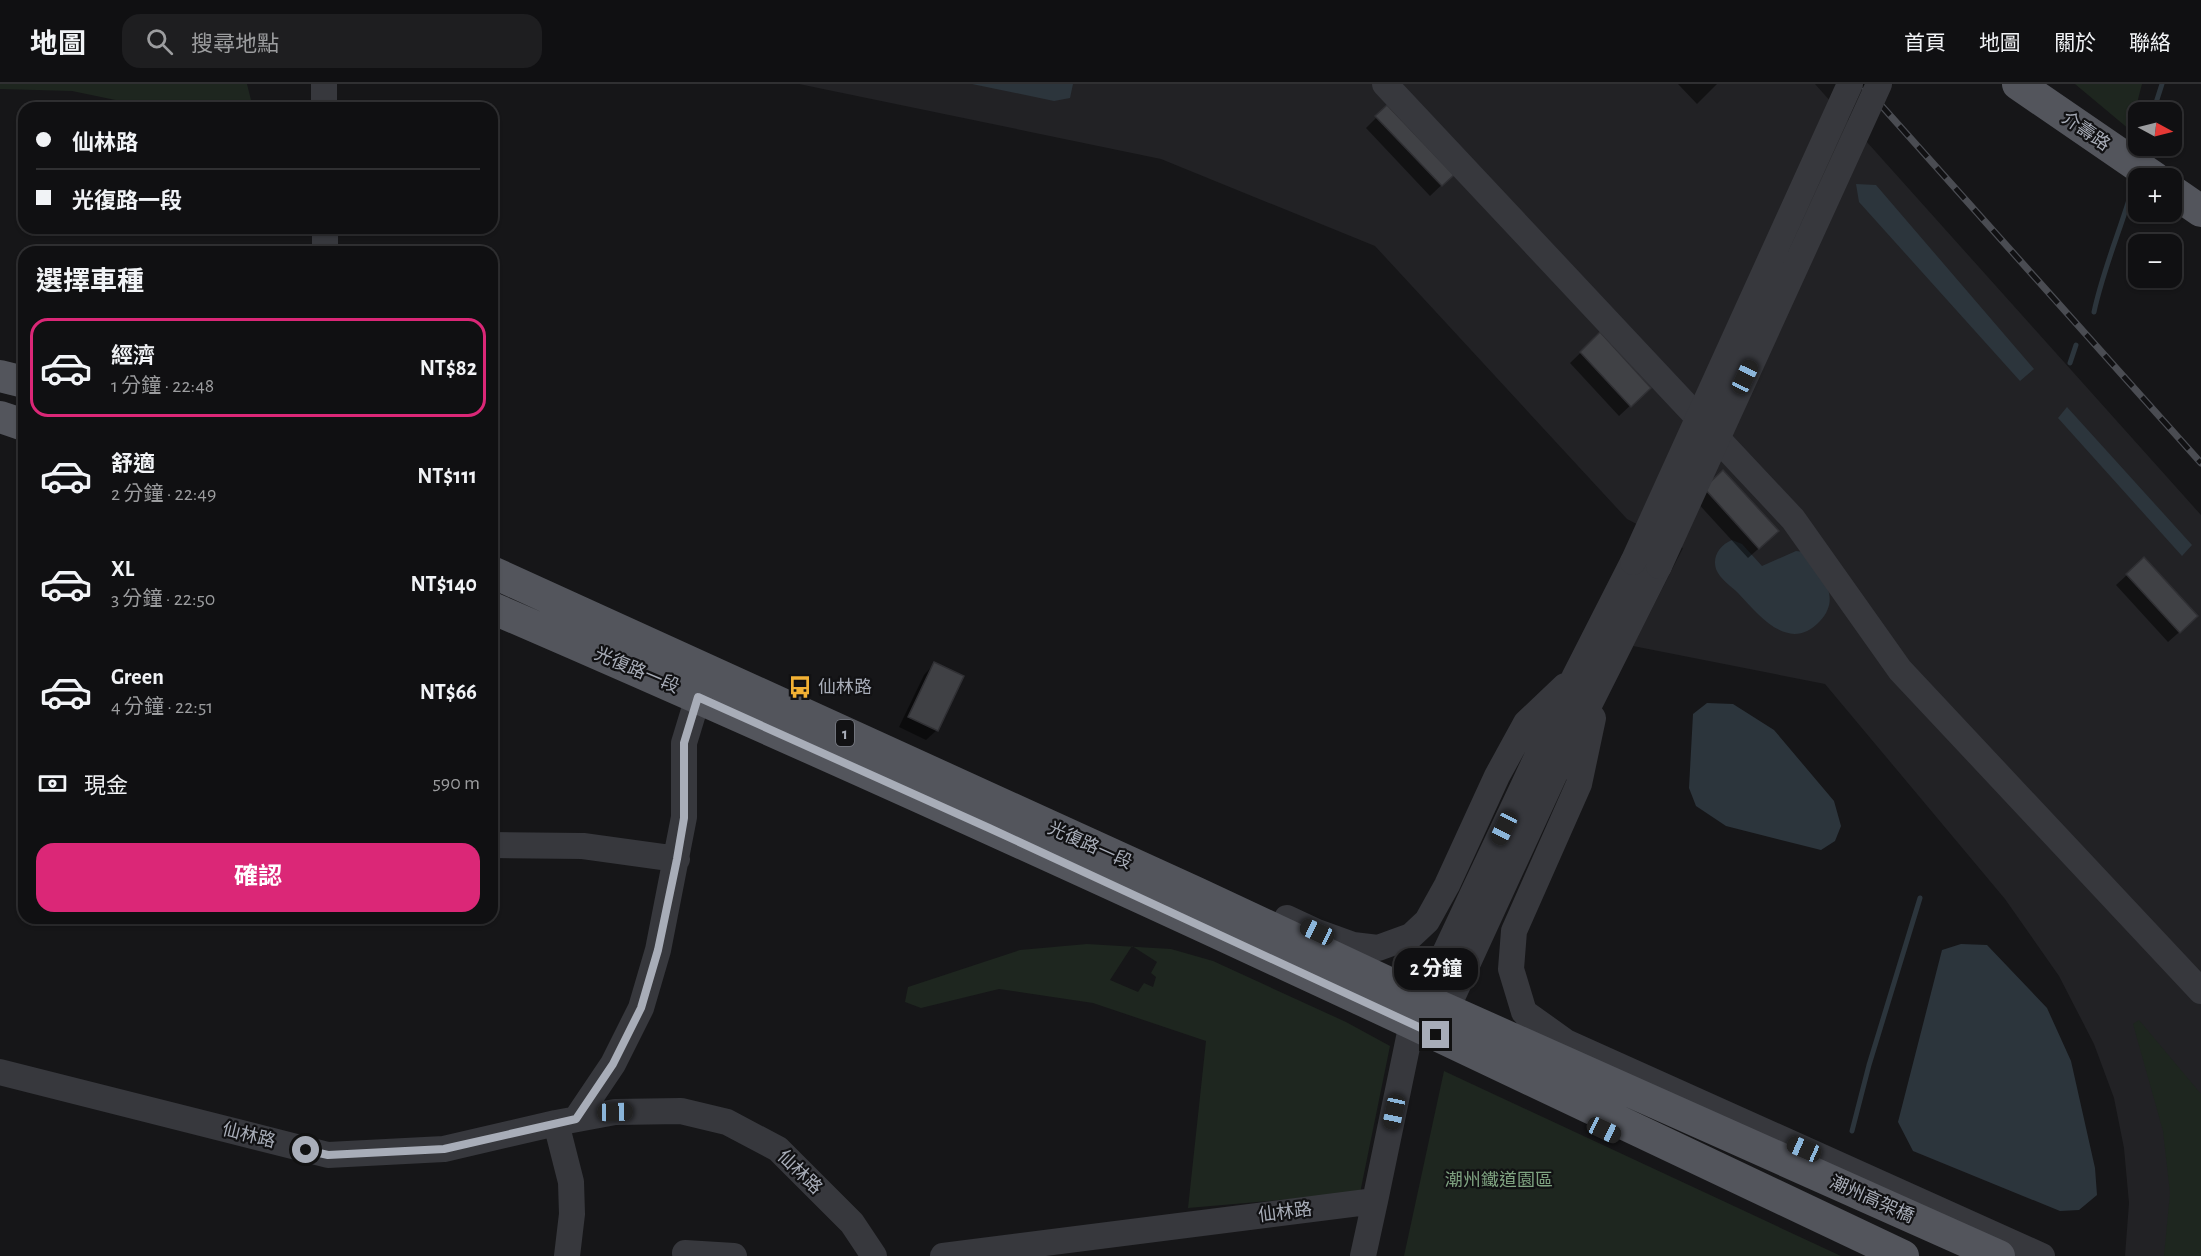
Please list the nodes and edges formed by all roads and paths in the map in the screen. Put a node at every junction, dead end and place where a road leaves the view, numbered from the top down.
1 (324, 84) edge
2 (1385, 84) edge
3 (1850, 84) edge
4 (1879, 84) edge
5 (2018, 84) edge
6 (324, 102) edge
7 (2140, 168) edge
8 (2182, 197) edge
9 (2201, 210) edge
10 (0, 376) edge
11 (18, 380) edge
12 (0, 417) edge
13 (18, 423) edge
14 (498, 575) edge
15 (498, 610) edge
16 (1574, 678) junction
17 (704, 684) junction
18 (1600, 684) junction
19 (498, 845) edge
20 (677, 859) junction
21 (1197, 893) junction
22 (2201, 991) edge
23 (1524, 1012) junction
24 (1429, 1017) junction
25 (1554, 1058) junction
26 (0, 1072) edge
27 (566, 1121) junction
28 (1375, 1201) junction
29 (685, 1253) dead end
30 (567, 1256) edge
31 (734, 1256) edge
32 (874, 1256) edge
33 (943, 1256) edge
34 (1364, 1256) edge
35 (1875, 1256) edge
36 (1903, 1256) edge
37 (2000, 1256) edge
38 (2042, 1256) edge

1 - 6 street
2 - 22 street
3 - 16 street, bridge
4 - 18 street, bridge
5 - 7 main road, 介壽路
8 - 9 main road
10 - 11 main road
12 - 13 main road
14 - 17 main road, 光復路一段 / 1
15 - 17 main road, 光復路一段 / 1
16 - 21 street
16 - 24 street
17 - 20 street
17 - 21 main road, 光復路一段 / 1
17 - 24 main road, 光復路一段 / 1
18 - 23 street
18 - 24 street
19 - 20 street
20 - 27 street
21 - 24 main road, 1
23 - 25 street
23 - 38 street
24 - 25 main road, 潮州高架橋
24 - 28 street
24 - 35 street
24 - 36 main road
25 - 37 main road, 潮州高架橋
26 - 27 street, 仙林路
27 - 30 street
27 - 32 street, 仙林路
28 - 33 street, 仙林路
28 - 34 street
29 - 31 street

